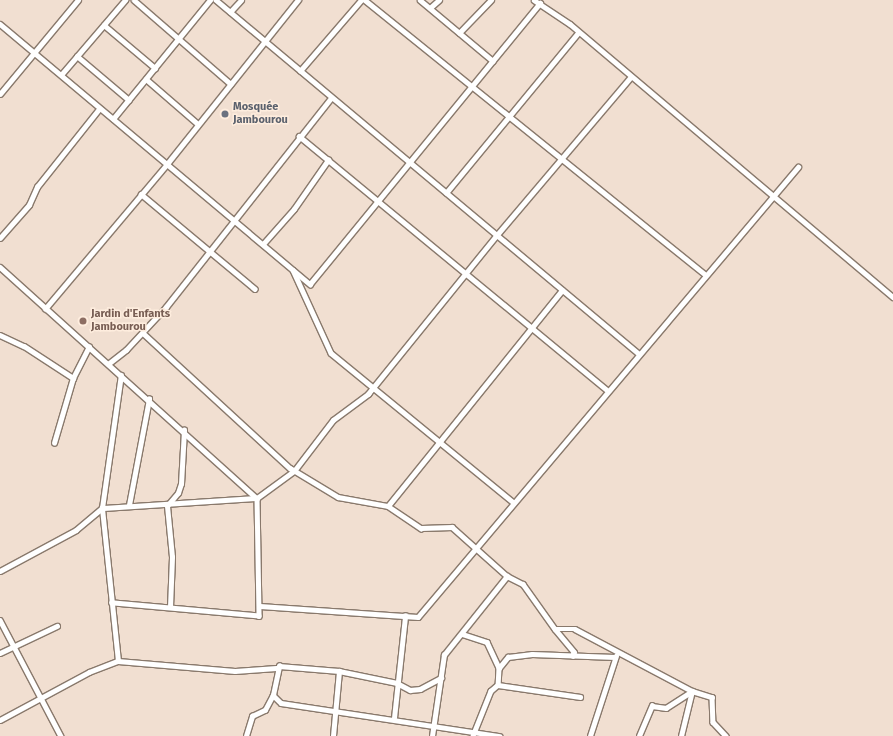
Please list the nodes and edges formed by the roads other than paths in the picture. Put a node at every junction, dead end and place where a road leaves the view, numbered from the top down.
1 (78, 0) edge
2 (124, 0) edge
3 (134, 0) edge
4 (210, 0) edge
5 (216, 0) edge
6 (241, 0) edge
7 (298, 0) edge
8 (361, 0) edge
9 (365, 0) edge
10 (420, 0) edge
11 (439, 0) edge
12 (491, 0) edge
13 (534, 0) edge
14 (540, 3) junction
15 (430, 8) junction
16 (230, 12) junction
17 (0, 24) edge
18 (104, 25) junction
19 (459, 33) junction
20 (578, 33) junction
21 (179, 39) junction
22 (263, 41) junction
23 (34, 54) junction
24 (77, 56) junction
25 (493, 61) junction
26 (155, 68) junction
27 (300, 71) junction
28 (61, 75) junction
29 (630, 78) junction
30 (146, 79) junction
31 (231, 84) junction
32 (472, 86) junction
33 (0, 94) edge
34 (331, 98) junction
35 (129, 100) junction
36 (99, 109) junction
37 (509, 116) junction
38 (113, 120) junction
39 (198, 124) junction
40 (299, 136) junction
41 (562, 159) junction
42 (328, 160) junction
43 (410, 163) junction
44 (168, 164) junction
45 (798, 167) dead end
46 (446, 193) junction
47 (141, 194) junction
48 (772, 194) junction
49 (378, 201) junction
50 (234, 219) junction
51 (496, 236) junction
52 (0, 238) edge
53 (264, 243) junction
54 (209, 250) junction
55 (0, 267) edge
56 (292, 269) junction
57 (466, 274) junction
58 (705, 274) junction
59 (255, 289) dead end
60 (562, 290) junction
61 (893, 298) edge
62 (45, 309) junction
63 (532, 328) junction
64 (143, 333) junction
65 (0, 335) edge
66 (89, 347) junction
67 (638, 353) junction
68 (108, 364) junction
69 (121, 375) junction
70 (73, 378) junction
71 (373, 387) junction
72 (607, 390) junction
73 (149, 400) junction
74 (184, 430) junction
75 (440, 442) junction
76 (54, 443) dead end
77 (294, 471) junction
78 (257, 498) junction
79 (513, 502) junction
80 (129, 505) junction
81 (166, 506) junction
82 (388, 506) junction
83 (102, 508) junction
84 (476, 547) junction
85 (0, 571) edge
86 (507, 576) junction
87 (112, 603) junction
88 (260, 606) junction
89 (170, 607) junction
90 (405, 616) junction
91 (0, 620) edge
92 (57, 626) dead end
93 (555, 629) junction
94 (462, 634) junction
95 (14, 646) junction
96 (617, 652) junction
97 (0, 653) edge
98 (572, 656) junction
99 (615, 657) junction
100 (118, 661) junction
101 (276, 668) junction
102 (499, 668) junction
103 (339, 672) junction
104 (441, 678) junction
105 (397, 683) junction
106 (498, 685) junction
107 (692, 691) junction
108 (273, 695) junction
109 (580, 697) dead end
110 (41, 698) junction
111 (337, 710) junction
112 (394, 718) junction
113 (0, 720) edge
114 (434, 724) junction
115 (474, 734) edge
116 (61, 736) edge
117 (246, 736) edge
118 (333, 736) edge
119 (432, 736) edge
120 (500, 736) edge
121 (590, 736) edge
122 (639, 736) edge
123 (681, 736) edge
124 (726, 736) edge

1 - 23 street
2 - 18 street
3 - 21 street
4 - 21 street
5 - 16 street
6 - 16 street
7 - 22 street
8 - 27 street
9 - 32 street
10 - 15 street
11 - 15 street
12 - 19 street
13 - 14 street
14 - 20 street
14 - 25 street
15 - 19 street
16 - 22 street
17 - 23 street
18 - 24 street
18 - 26 street
19 - 25 street
20 - 29 street
20 - 37 street
21 - 26 street
21 - 31 street
22 - 27 street
22 - 31 street
23 - 28 street
23 - 33 street
24 - 28 street
24 - 35 street
25 - 32 street
26 - 30 street
27 - 34 street
28 - 36 street
29 - 41 street
29 - 48 street
30 - 35 street
30 - 39 street
31 - 39 street
32 - 37 street
32 - 43 street
34 - 40 street
34 - 43 street
35 - 38 street
36 - 38 street
36 - 52 street
37 - 41 street
37 - 46 street
38 - 44 street
39 - 44 street
40 - 42 street
40 - 50 street
41 - 51 street
41 - 58 street
42 - 49 street
42 - 53 street
43 - 46 street
43 - 49 street
44 - 47 street
44 - 50 street
45 - 48 street
46 - 51 street
47 - 54 street
47 - 62 street
48 - 58 street
48 - 61 street
49 - 56 street
49 - 57 street
50 - 53 street
50 - 54 street
51 - 57 street
51 - 60 street
53 - 56 street
54 - 59 street
54 - 64 street
55 - 62 street
56 - 71 street
57 - 63 street
57 - 71 street
58 - 67 street
60 - 63 street
60 - 67 street
62 - 66 street
63 - 72 street
63 - 75 street
64 - 68 street
64 - 77 street
65 - 70 street
66 - 68 street
66 - 70 street
67 - 72 street
68 - 69 street
69 - 73 street
69 - 83 street
70 - 76 street
71 - 75 street
71 - 77 street
72 - 79 street
73 - 74 street
73 - 80 street
74 - 78 street
74 - 81 street
75 - 79 street
75 - 82 street
77 - 78 street
77 - 82 street
78 - 81 street
78 - 88 street
79 - 84 street
80 - 81 street
80 - 83 street
81 - 89 street
82 - 84 street
83 - 85 street
83 - 87 street
84 - 86 street
84 - 90 street
86 - 93 street
86 - 94 street
87 - 89 street
87 - 100 street
88 - 89 street
88 - 90 street
90 - 105 street
91 - 95 street
92 - 95 street
93 - 96 street
93 - 98 street
94 - 102 street
94 - 104 street
95 - 97 street
95 - 110 street
96 - 99 street
96 - 107 street
98 - 99 street
98 - 102 street
99 - 121 street
100 - 101 street
100 - 110 street
101 - 103 street
101 - 108 street
102 - 106 street
103 - 105 street
103 - 111 street
104 - 105 street
104 - 114 street
105 - 112 street
106 - 109 street
106 - 115 street
107 - 122 street
107 - 123 street
107 - 124 street
108 - 111 street
108 - 117 street
110 - 113 street
110 - 116 street
111 - 112 street
111 - 118 street
112 - 114 street
114 - 115 street
114 - 119 street
115 - 120 street

